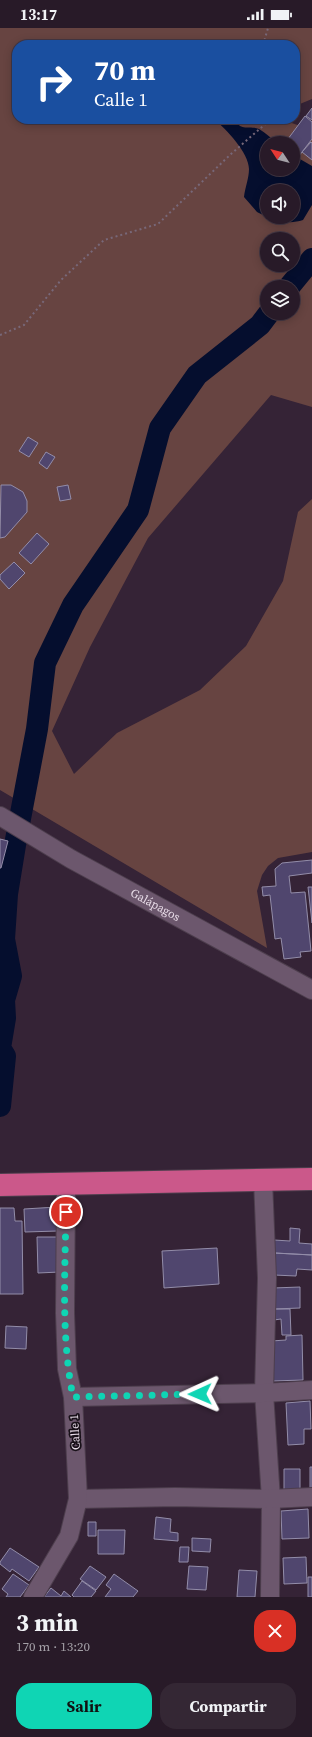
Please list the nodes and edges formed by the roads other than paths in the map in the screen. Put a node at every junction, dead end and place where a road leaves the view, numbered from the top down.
1 (3, 818) edge
2 (312, 990) edge
3 (312, 1179) edge
4 (263, 1180) junction
5 (66, 1183) junction
6 (0, 1185) edge
7 (312, 1390) edge
8 (264, 1393) junction
9 (73, 1397) junction
10 (312, 1498) edge
11 (78, 1499) junction
12 (271, 1499) junction
13 (33, 1597) edge
14 (270, 1597) edge

1 - 2 street, Galápagos
3 - 4 highway
4 - 5 highway
4 - 8 street
5 - 6 highway
5 - 9 street, Calle 1
7 - 8 street
8 - 9 street
8 - 12 street
9 - 11 street, Calle 1
10 - 12 street
11 - 12 street
11 - 13 street, Calle 1
12 - 14 street

